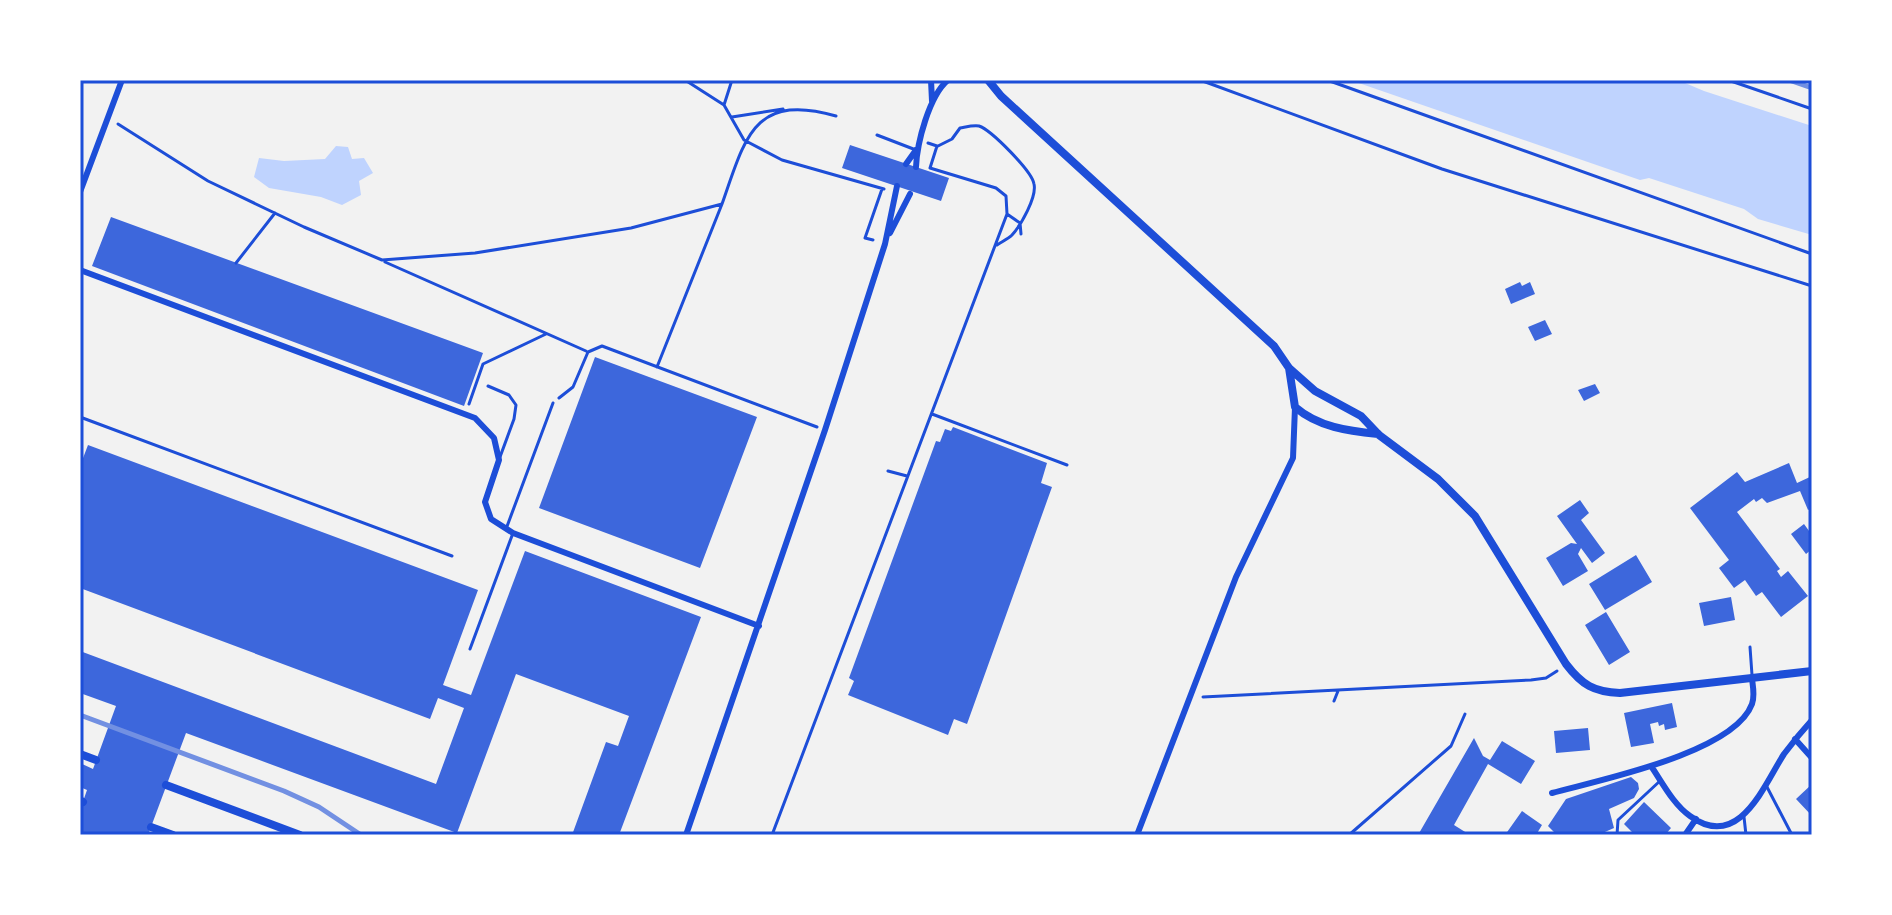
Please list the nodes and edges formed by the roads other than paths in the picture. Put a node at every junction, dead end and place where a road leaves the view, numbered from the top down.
1 (122, 80) edge
2 (931, 80) edge
3 (948, 80) edge
4 (988, 80) edge
5 (1327, 80) edge
6 (1728, 80) edge
7 (932, 105) junction
8 (1812, 109) edge
9 (877, 135) dead end
10 (916, 150) junction
11 (906, 164) dead end
12 (916, 167) dead end
13 (896, 189) road end
14 (80, 192) edge
15 (910, 194) dead end
16 (885, 244) junction
17 (1812, 254) edge
18 (80, 270) edge
19 (1289, 368) junction
20 (488, 386) dead end
21 (553, 403) road end
22 (1295, 407) junction
23 (80, 417) edge
24 (1379, 435) junction
25 (499, 460) junction
26 (506, 529) junction
27 (513, 533) junction
28 (452, 556) dead end
29 (759, 626) junction
30 (1750, 647) dead end
31 (470, 649) dead end
32 (1812, 671) edge
33 (1752, 679) junction
34 (1812, 720) edge
35 (1795, 739) junction
36 (80, 754) edge
37 (1812, 758) edge
38 (96, 760) dead end
39 (1651, 766) junction
40 (1661, 780) junction
41 (166, 785) dead end
42 (1767, 787) junction
43 (1552, 793) dead end
44 (1744, 817) junction
45 (1696, 819) junction
46 (151, 827) dead end
47 (173, 835) edge
48 (300, 835) edge
49 (686, 835) edge
50 (1137, 835) edge
51 (1617, 835) edge
52 (1685, 835) edge
53 (1746, 835) edge
54 (1792, 835) edge

1 - 14 street
2 - 7 street
3 - 7 street
4 - 19 street
5 - 17 lane
6 - 8 lane
7 - 10 street
9 - 10 lane
10 - 11 street
10 - 12 street
13 - 16 street
15 - 16 street
16 - 29 street
18 - 25 street
19 - 22 street
19 - 24 street
20 - 25 lane
21 - 26 lane
22 - 24 street
22 - 50 street
23 - 28 lane
24 - 33 street
25 - 26 street
26 - 27 street
27 - 29 street
27 - 31 lane
29 - 49 street
30 - 33 lane
32 - 33 street
33 - 39 street
34 - 35 street
35 - 37 street
35 - 42 street
36 - 38 street
39 - 40 street
39 - 43 street
40 - 45 street
40 - 51 lane
41 - 48 street
42 - 44 street
42 - 54 lane
44 - 45 street
44 - 53 lane
45 - 52 street
46 - 47 street

